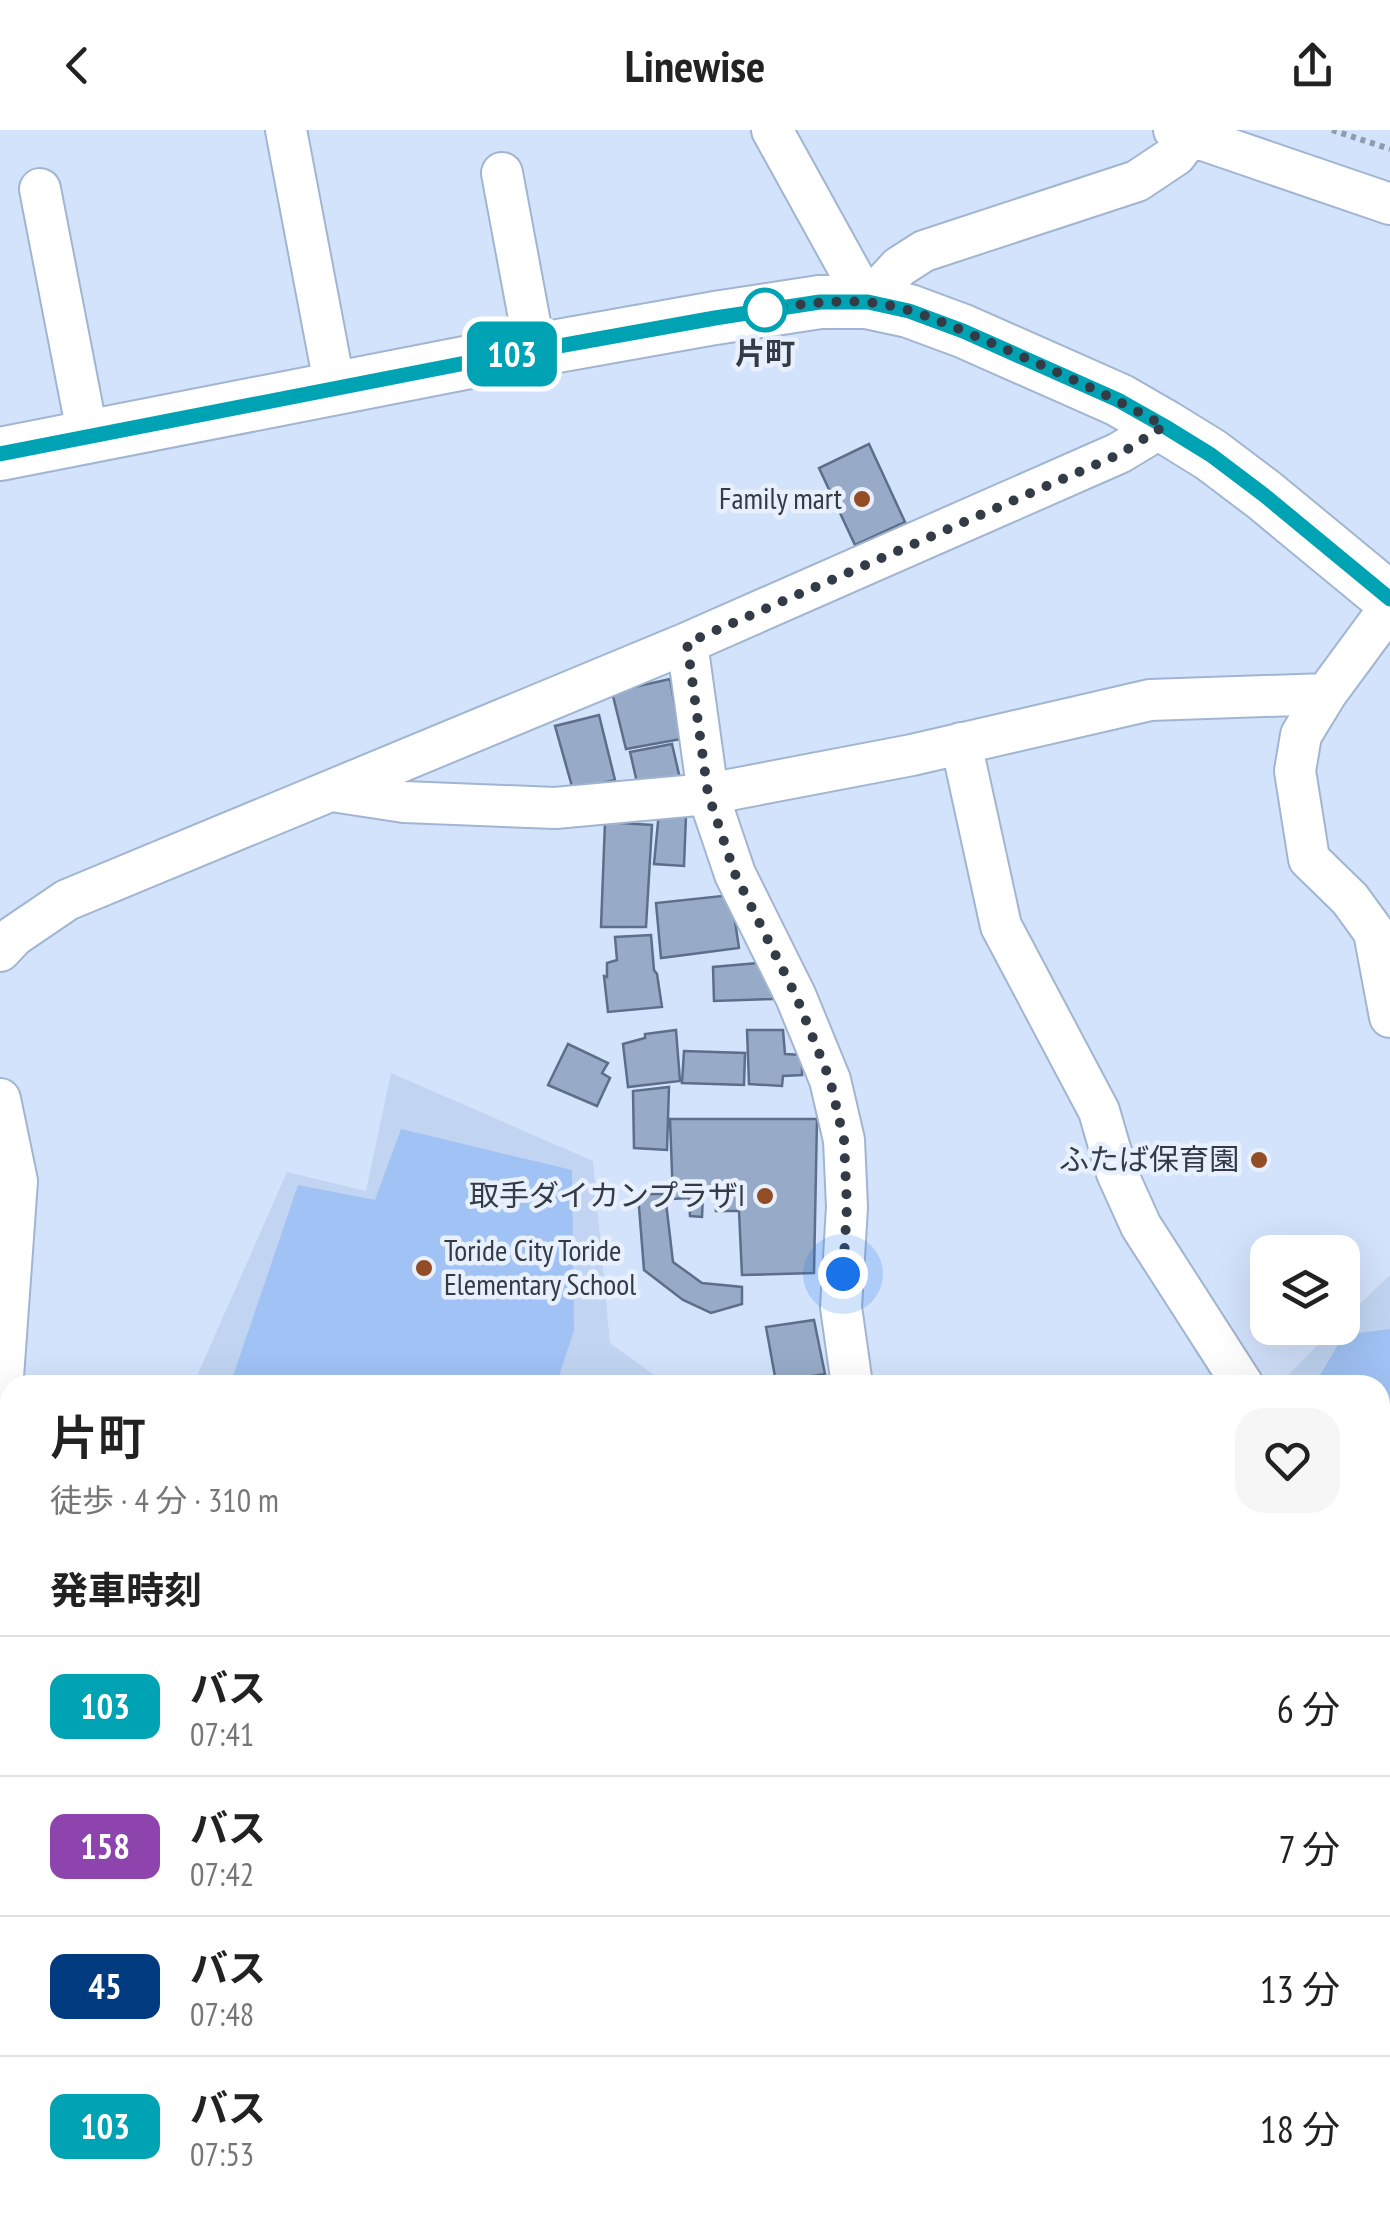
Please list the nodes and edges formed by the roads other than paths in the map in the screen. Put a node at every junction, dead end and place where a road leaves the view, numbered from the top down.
1 (286, 130) edge
2 (772, 130) edge
3 (1182, 133) edge
4 (502, 173) dead end
5 (40, 189) dead end
6 (1390, 204) edge
7 (868, 302) junction
8 (535, 350) junction
9 (335, 388) junction
10 (1164, 426) junction
11 (88, 436) junction
12 (0, 454) edge
13 (1390, 603) edge
14 (687, 643) junction
15 (1326, 694) junction
16 (961, 744) junction
17 (332, 790) junction
18 (708, 794) junction
19 (5, 934) edge
20 (1390, 1017) edge
21 (0, 1100) edge
22 (2, 1375) edge
23 (851, 1375) edge
24 (1236, 1375) edge
25 (0, 1405) edge
26 (0, 1707) edge

1 - 9 street
2 - 7 street
3 - 6 street
3 - 7 street
4 - 8 street
5 - 11 street
7 - 8 main road
7 - 10 main road
8 - 9 main road
9 - 11 main road
10 - 13 main road
10 - 14 street
11 - 12 main road
13 - 15 street
14 - 17 street
14 - 18 street
15 - 16 street
15 - 20 street
16 - 18 street
16 - 24 street
17 - 18 street
17 - 19 street
18 - 23 street
21 - 22 street
25 - 26 street

